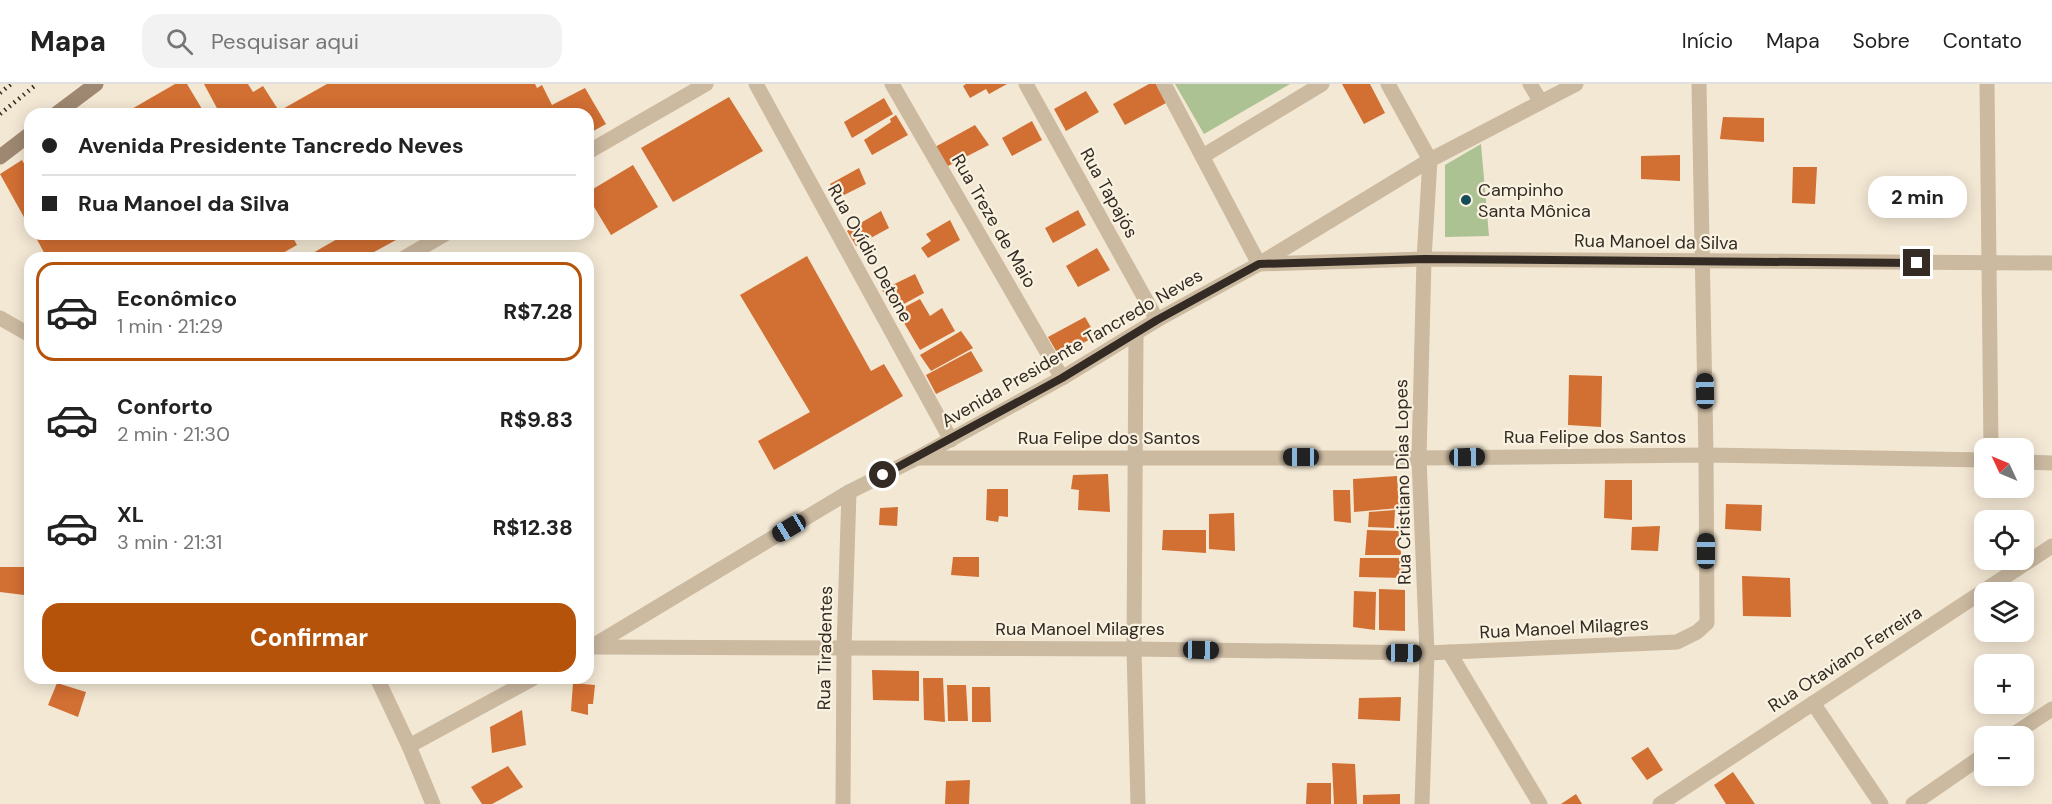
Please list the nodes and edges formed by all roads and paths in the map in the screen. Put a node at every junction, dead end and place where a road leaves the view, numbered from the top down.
1 (96, 84) edge
2 (706, 84) edge
3 (756, 84) edge
4 (891, 84) edge
5 (1026, 84) edge
6 (1164, 84) edge
7 (1322, 84) edge
8 (1388, 84) edge
9 (1530, 84) edge
10 (1576, 84) edge
11 (1699, 84) edge
12 (1987, 84) edge
13 (1541, 102) junction
14 (65, 108) edge
15 (24, 139) edge
16 (594, 149) edge
17 (1203, 156) junction
18 (0, 157) edge
19 (1430, 160) junction
20 (435, 240) edge
21 (414, 252) edge
22 (1424, 259) junction
23 (1703, 261) junction
24 (2052, 263) edge
25 (1259, 264) junction
26 (1989, 264) junction
27 (0, 318) edge
28 (1157, 320) junction
29 (24, 331) edge
30 (1136, 334) junction
31 (1062, 378) junction
32 (1991, 438) edge
33 (951, 440) junction
34 (1706, 455) junction
35 (1136, 457) junction
36 (917, 458) junction
37 (1419, 458) junction
38 (1974, 460) edge
39 (2034, 462) edge
40 (2052, 463) edge
41 (849, 492) junction
42 (2052, 546) edge
43 (594, 645) edge
44 (594, 648) edge
45 (844, 648) junction
46 (1134, 649) junction
47 (1449, 652) junction
48 (1427, 653) junction
49 (380, 684) edge
50 (523, 684) edge
51 (1813, 703) junction
52 (2052, 709) edge
53 (2026, 726) edge
54 (409, 746) junction
55 (1974, 762) edge
56 (433, 804) edge
57 (843, 804) edge
58 (1138, 804) edge
59 (1422, 804) edge
60 (1540, 804) edge
61 (1660, 804) edge
62 (1881, 804) edge
63 (1912, 804) edge

1 - 14 street
2 - 16 street
3 - 33 street, Rua Ovídio Detone
4 - 31 street, Rua Treze de Maio
5 - 28 street, Rua Tapajós
6 - 17 street
7 - 17 street
8 - 19 street
9 - 13 street
10 - 13 street, Avenida Presidente Tancredo Neves
11 - 23 street
12 - 26 street
13 - 19 street, Avenida Presidente Tancredo Neves
15 - 18 street
17 - 25 street
19 - 22 street, Rua Cristiano Dias Lopes
19 - 25 street, Avenida Presidente Tancredo Neves
20 - 21 street
22 - 23 street, Rua Manoel da Silva
22 - 25 street, Rua Manoel da Silva
22 - 37 street, Rua Cristiano Dias Lopes
23 - 26 street, Rua Manoel da Silva
23 - 34 street
24 - 26 street, Rua Manoel da Silva
25 - 28 street, Avenida Presidente Tancredo Neves
26 - 32 street
27 - 29 street
28 - 30 street, Avenida Presidente Tancredo Neves
30 - 31 street, Avenida Presidente Tancredo Neves
30 - 35 street
31 - 33 street, Avenida Presidente Tancredo Neves
33 - 36 street, Avenida Presidente Tancredo Neves
34 - 37 street, Rua Felipe dos Santos
34 - 38 street, Rua Felipe dos Santos
34 - 47 street, Rua Manoel Milagres
35 - 36 street, Rua Felipe dos Santos
35 - 37 street, Rua Felipe dos Santos
35 - 46 street
36 - 41 street, Avenida Presidente Tancredo Neves
37 - 48 street, Rua Cristiano Dias Lopes
39 - 40 street
41 - 43 street, Avenida Presidente Tancredo Neves
41 - 45 street, Rua Tiradentes
42 - 51 street, Rua Otaviano Ferreira
44 - 45 street, Rua Manoel Milagres
45 - 46 street, Rua Manoel Milagres
45 - 57 street, Rua Tiradentes
46 - 48 street, Rua Manoel Milagres
46 - 58 street
47 - 48 street, Rua Manoel Milagres
47 - 60 street
48 - 59 street, Rua Cristiano Dias Lopes
49 - 54 street
50 - 54 street
51 - 61 street, Rua Otaviano Ferreira
51 - 62 street
52 - 53 street
54 - 56 street
55 - 63 street

